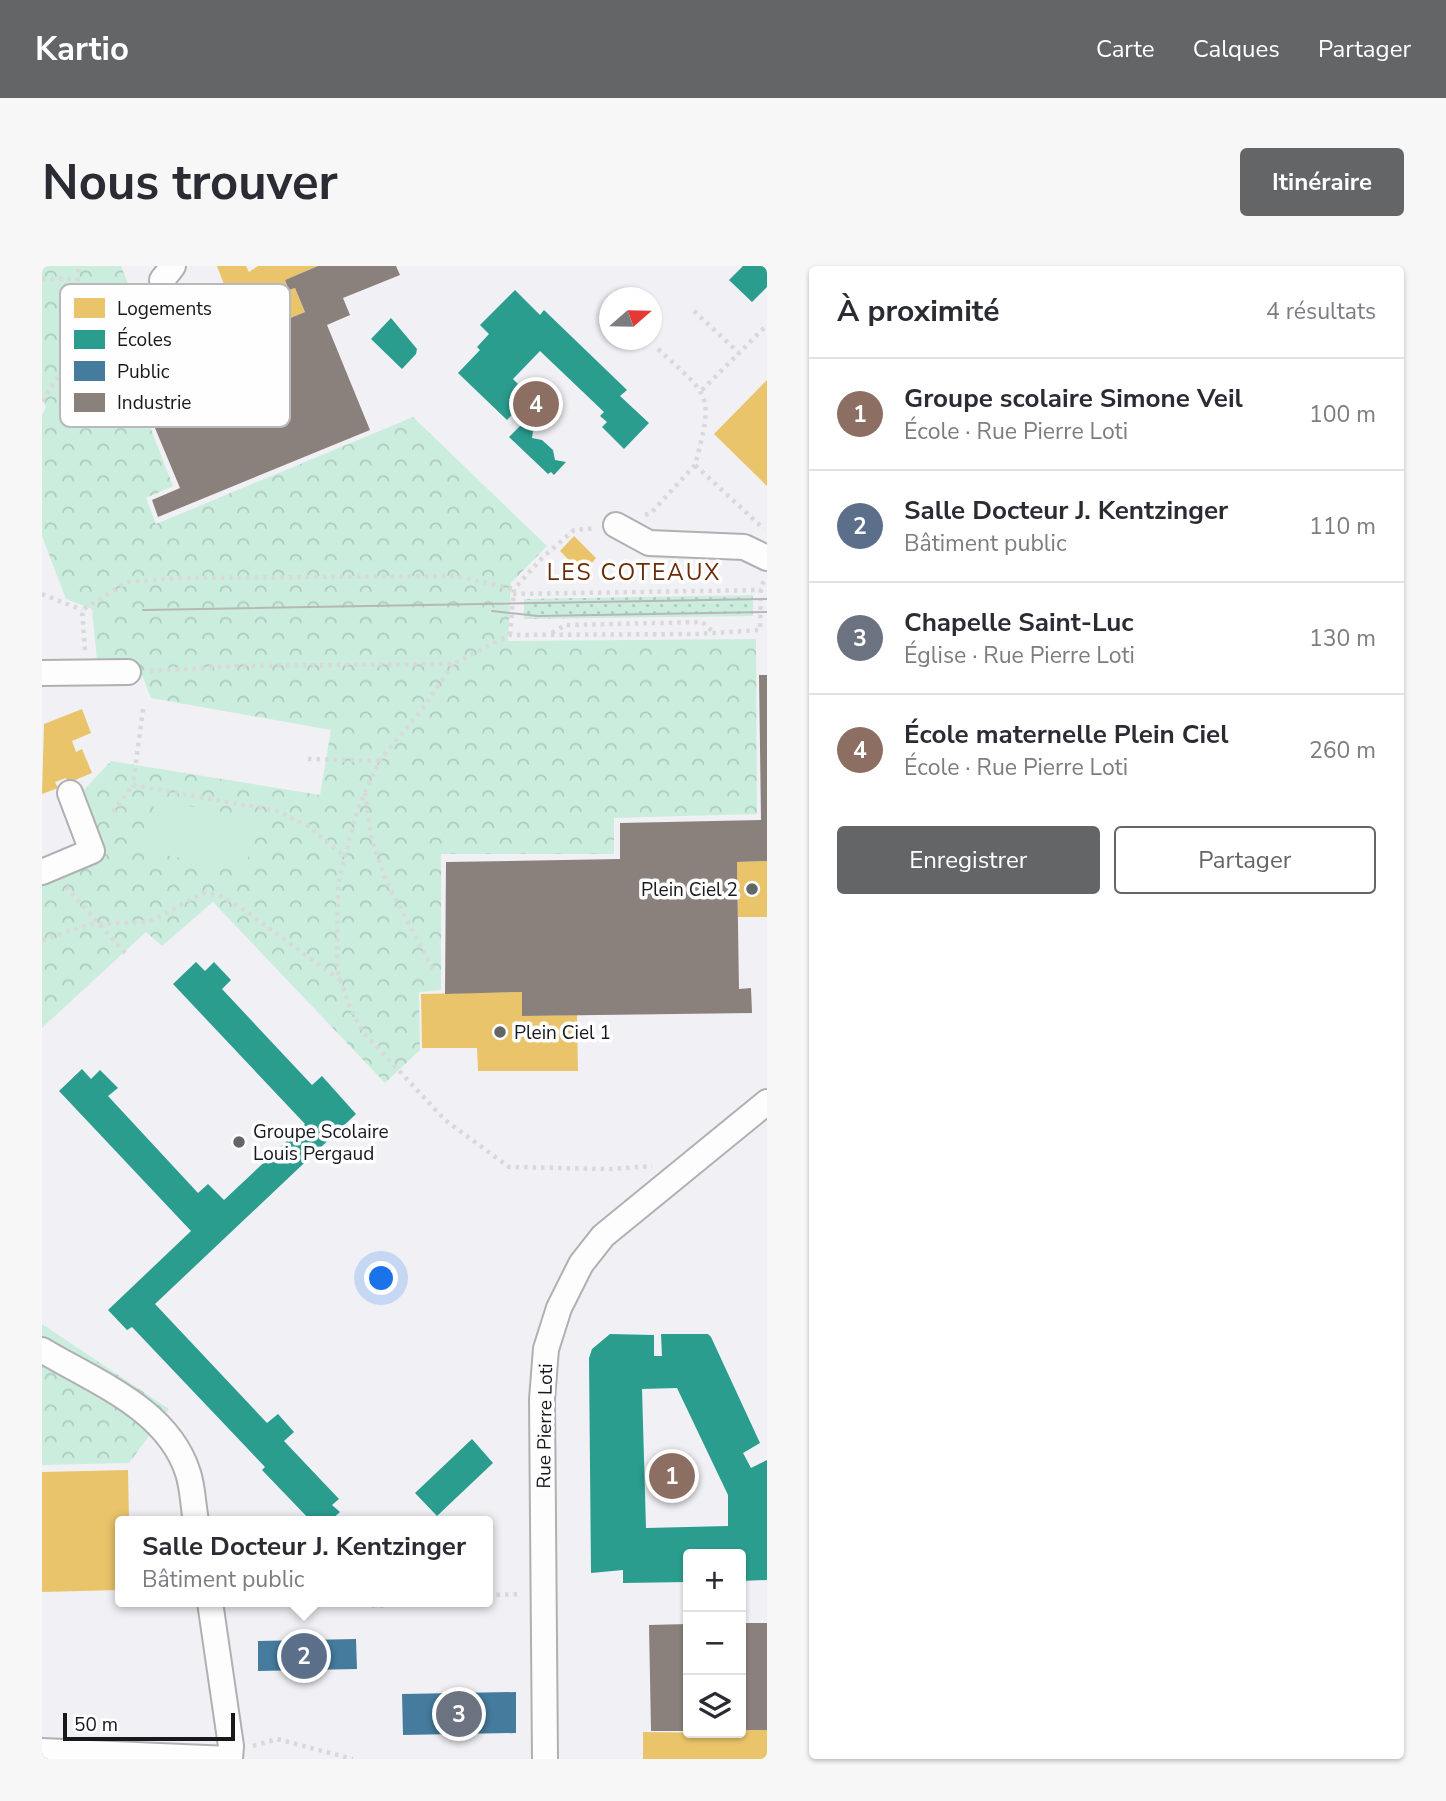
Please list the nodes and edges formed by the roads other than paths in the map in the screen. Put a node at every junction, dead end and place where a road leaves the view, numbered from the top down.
1 (616, 525) road end
2 (767, 558) edge
3 (128, 672) road end
4 (42, 673) edge
5 (70, 793) dead end
6 (45, 870) edge
7 (767, 1102) edge
8 (42, 1350) edge
9 (195, 1516) edge
10 (210, 1607) edge
11 (42, 1751) edge
12 (230, 1759) edge
13 (545, 1759) edge

1 - 2 street
3 - 4 street
5 - 6 street
7 - 13 street, Rue Pierre Loti
8 - 9 street
10 - 12 street
11 - 12 street

